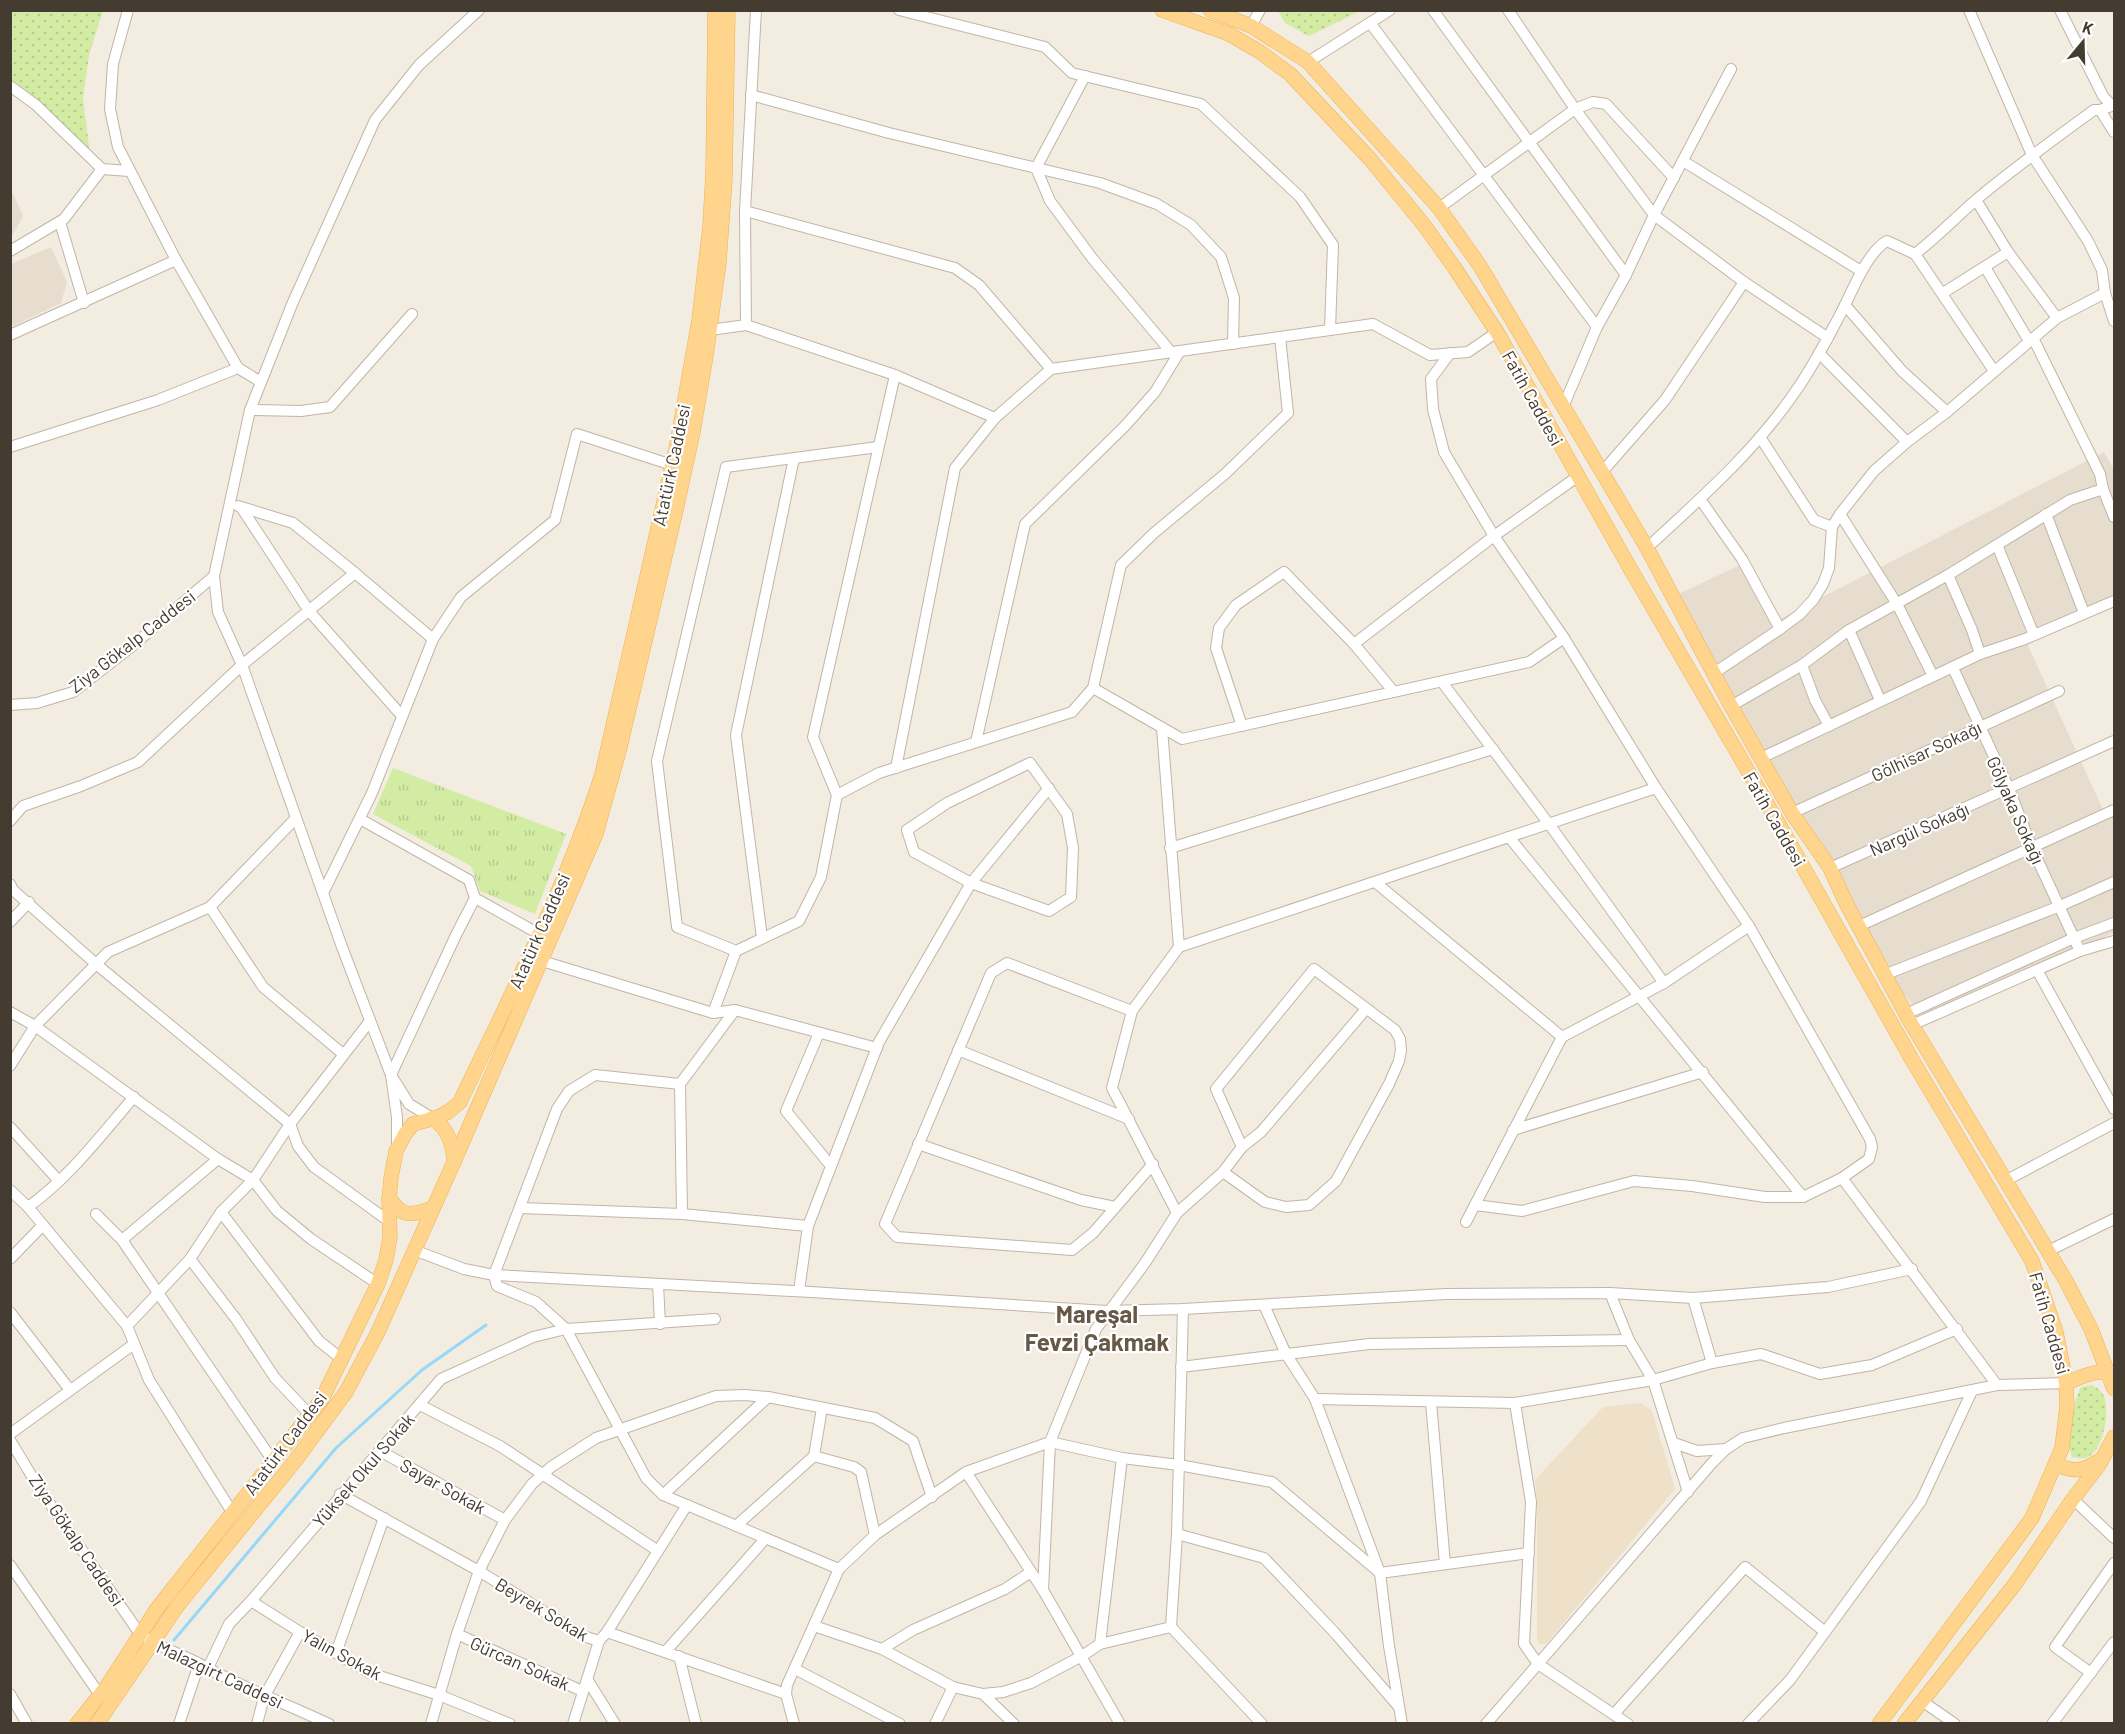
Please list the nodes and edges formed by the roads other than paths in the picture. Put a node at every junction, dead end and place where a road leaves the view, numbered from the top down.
1 (128, 10) edge
2 (479, 10) edge
3 (715, 10) edge
4 (728, 10) edge
5 (756, 10) edge
6 (898, 10) edge
7 (1162, 10) edge
8 (1210, 10) edge
9 (1260, 10) edge
10 (1390, 10) edge
11 (1433, 10) edge
12 (1508, 10) edge
13 (1969, 10) edge
14 (2060, 10) edge
15 (1371, 24) junction
16 (1251, 26) junction
17 (1308, 62) junction
18 (1731, 69) dead end
19 (1085, 76) junction
20 (10, 86) edge
21 (751, 95) junction
22 (2113, 106) edge
23 (1575, 109) junction
24 (2100, 110) junction
25 (2115, 132) edge
26 (1529, 142) junction
27 (2032, 155) junction
28 (1683, 161) junction
29 (1036, 168) junction
30 (102, 169) junction
31 (129, 171) junction
32 (1483, 174) junction
33 (1674, 178) junction
34 (1976, 200) junction
35 (1439, 208) junction
36 (745, 211) junction
37 (1654, 215) junction
38 (60, 222) junction
39 (10, 251) edge
40 (2008, 252) junction
41 (1915, 254) junction
42 (176, 260) junction
43 (1985, 267) junction
44 (1862, 271) junction
45 (1626, 275) junction
46 (1744, 282) junction
47 (1943, 293) junction
48 (2104, 293) junction
49 (84, 303) junction
50 (1845, 305) junction
51 (412, 314) dead end
52 (2057, 318) junction
53 (2115, 321) edge
54 (746, 325) junction
55 (1597, 327) junction
56 (704, 329) junction
57 (1330, 330) junction
58 (1497, 332) junction
59 (10, 335) edge
60 (1280, 337) junction
61 (1828, 338) junction
62 (2031, 340) junction
63 (1233, 344) junction
64 (1176, 352) junction
65 (1819, 353) junction
66 (1450, 354) junction
67 (238, 368) junction
68 (1051, 369) junction
69 (1994, 371) junction
70 (895, 375) junction
71 (261, 382) junction
72 (1563, 407) junction
73 (250, 410) junction
74 (1947, 412) junction
75 (995, 418) junction
76 (1760, 436) junction
77 (1907, 442) junction
78 (10, 447) edge
79 (878, 447) junction
80 (794, 458) junction
81 (672, 465) junction
82 (1602, 472) junction
83 (1577, 477) junction
84 (2103, 489) junction
85 (1700, 499) junction
86 (235, 505) junction
87 (1840, 514) junction
88 (2046, 514) junction
89 (2115, 517) edge
90 (1832, 527) junction
91 (1494, 536) junction
92 (1997, 545) junction
93 (1647, 548) junction
94 (356, 573) junction
95 (1948, 575) junction
96 (214, 576) junction
97 (2115, 601) edge
98 (1897, 604) junction
99 (309, 611) junction
100 (2084, 613) junction
101 (1780, 629) junction
102 (1849, 630) junction
103 (2034, 635) junction
104 (1564, 638) junction
105 (433, 639) junction
106 (1354, 644) junction
107 (1980, 654) junction
108 (242, 665) junction
109 (1802, 665) junction
110 (1953, 668) junction
111 (1714, 673) junction
112 (1933, 676) junction
113 (1442, 682) junction
114 (1093, 688) junction
115 (1394, 692) junction
116 (2059, 692) dead end
117 (1880, 700) junction
118 (10, 705) edge
119 (1731, 706) junction
120 (402, 716) junction
121 (1242, 726) junction
122 (1829, 726) junction
123 (1978, 727) junction
124 (1162, 728) junction
125 (2115, 741) edge
126 (975, 742) junction
127 (1492, 749) junction
128 (1761, 758) junction
129 (896, 768) junction
130 (1049, 788) junction
131 (1656, 788) junction
132 (2009, 789) junction
133 (837, 795) junction
134 (2115, 810) edge
135 (1792, 813) junction
136 (296, 818) junction
137 (360, 819) junction
138 (10, 820) edge
139 (1549, 824) junction
140 (1509, 837) junction
141 (1170, 848) junction
142 (2032, 848) junction
143 (1830, 868) junction
144 (971, 882) junction
145 (1375, 882) junction
146 (2115, 882) edge
147 (10, 884) edge
148 (323, 893) junction
149 (475, 898) junction
150 (29, 902) junction
151 (2060, 906) junction
152 (210, 907) junction
153 (10, 922) edge
154 (2115, 924) edge
155 (1749, 926) junction
156 (1859, 926) junction
157 (538, 934) junction
158 (762, 938) junction
159 (2074, 938) junction
160 (2115, 941) edge
161 (1179, 947) junction
162 (736, 951) junction
163 (2080, 951) junction
164 (542, 961) junction
165 (96, 964) junction
166 (2037, 970) junction
167 (1884, 975) junction
168 (1664, 983) junction
169 (1640, 995) junction
170 (1366, 1009) junction
171 (735, 1010) junction
172 (1132, 1011) junction
173 (10, 1012) edge
174 (713, 1013) junction
175 (1909, 1020) junction
176 (370, 1021) junction
177 (35, 1026) junction
178 (819, 1033) junction
179 (1562, 1037) junction
180 (877, 1048) junction
181 (958, 1050) junction
182 (343, 1054) junction
183 (10, 1066) edge
184 (1702, 1072) junction
185 (391, 1075) junction
186 (680, 1084) junction
187 (134, 1097) junction
188 (2115, 1109) edge
189 (432, 1118) junction
190 (1129, 1119) junction
191 (2115, 1123) edge
192 (290, 1124) junction
193 (10, 1127) edge
194 (1514, 1130) junction
195 (918, 1144) junction
196 (1242, 1147) junction
197 (396, 1151) junction
198 (218, 1159) junction
199 (454, 1161) junction
200 (1153, 1164) junction
201 (831, 1166) junction
202 (1223, 1172) junction
203 (1842, 1178) junction
204 (58, 1180) junction
205 (252, 1180) junction
206 (2007, 1180) junction
207 (10, 1190) edge
208 (389, 1197) junction
209 (1803, 1197) junction
210 (1475, 1205) junction
211 (28, 1207) junction
212 (1115, 1207) junction
213 (433, 1208) junction
214 (520, 1208) junction
215 (221, 1212) junction
216 (1177, 1213) junction
217 (96, 1214) dead end
218 (682, 1214) junction
219 (2115, 1219) edge
220 (390, 1222) junction
221 (1466, 1222) dead end
222 (43, 1225) junction
223 (808, 1226) junction
224 (122, 1239) junction
225 (414, 1250) junction
226 (2048, 1251) junction
227 (10, 1259) edge
228 (190, 1259) junction
229 (1912, 1269) junction
230 (494, 1275) junction
231 (378, 1284) junction
232 (658, 1284) junction
233 (799, 1291) junction
234 (1610, 1293) junction
235 (158, 1294) junction
236 (1693, 1298) junction
237 (1264, 1305) junction
238 (1183, 1310) junction
239 (1107, 1311) junction
240 (10, 1312) edge
241 (716, 1319) dead end
242 (660, 1324) junction
243 (127, 1326) junction
244 (566, 1329) junction
245 (1957, 1329) junction
246 (1629, 1340) junction
247 (134, 1344) junction
248 (1286, 1354) junction
249 (342, 1360) junction
250 (1712, 1363) junction
251 (1181, 1367) junction
252 (2111, 1373) edge
253 (1653, 1380) junction
254 (2066, 1383) junction
255 (1997, 1385) junction
256 (2115, 1389) edge
257 (70, 1390) junction
258 (1972, 1391) junction
259 (768, 1397) junction
260 (1315, 1400) junction
261 (1431, 1402) junction
262 (1515, 1403) junction
263 (420, 1405) junction
264 (822, 1408) junction
265 (310, 1415) junction
266 (619, 1430) junction
267 (10, 1434) edge
268 (2115, 1437) edge
269 (10, 1440) edge
270 (1050, 1442) junction
271 (1674, 1443) junction
272 (1726, 1449) junction
273 (2111, 1449) edge
274 (380, 1451) junction
275 (814, 1456) junction
276 (1122, 1458) junction
277 (273, 1461) junction
278 (1179, 1465) junction
279 (2056, 1465) junction
280 (966, 1473) junction
281 (543, 1475) junction
282 (1688, 1492) junction
283 (340, 1494) junction
284 (663, 1495) junction
285 (932, 1497) junction
286 (2073, 1498) junction
287 (687, 1505) junction
288 (232, 1512) junction
289 (384, 1518) junction
290 (505, 1520) junction
291 (736, 1526) junction
292 (1177, 1534) junction
293 (875, 1535) junction
294 (2115, 1538) edge
295 (765, 1539) junction
296 (658, 1551) junction
297 (1529, 1553) junction
298 (2115, 1563) edge
299 (1445, 1564) junction
300 (10, 1565) edge
301 (839, 1569) junction
302 (479, 1571) junction
303 (1031, 1572) junction
304 (1380, 1573) junction
305 (1043, 1590) junction
306 (251, 1600) junction
307 (814, 1626) junction
308 (1171, 1627) junction
309 (300, 1632) junction
310 (607, 1632) junction
311 (1825, 1632) junction
312 (457, 1635) junction
313 (146, 1638) junction
314 (599, 1641) junction
315 (2115, 1642) edge
316 (1100, 1644) junction
317 (882, 1649) junction
318 (666, 1652) junction
319 (336, 1653) junction
320 (680, 1656) junction
321 (1082, 1656) junction
322 (1538, 1664) junction
323 (203, 1667) junction
324 (795, 1669) junction
325 (2091, 1673) junction
326 (587, 1679) junction
327 (953, 1687) junction
328 (582, 1691) junction
329 (10, 1694) edge
330 (786, 1694) junction
331 (983, 1694) junction
332 (100, 1695) junction
333 (439, 1695) junction
334 (264, 1697) junction
335 (1922, 1701) junction
336 (1400, 1707) junction
337 (1614, 1713) junction
338 (327, 1723) edge
339 (27, 1724) edge
340 (77, 1724) edge
341 (97, 1724) edge
342 (179, 1724) edge
343 (256, 1724) edge
344 (431, 1724) edge
345 (510, 1724) edge
346 (573, 1724) edge
347 (615, 1724) edge
348 (696, 1724) edge
349 (794, 1724) edge
350 (900, 1724) edge
351 (935, 1724) edge
352 (1014, 1724) edge
353 (1120, 1724) edge
354 (1262, 1724) edge
355 (1402, 1724) edge
356 (1486, 1724) edge
357 (1628, 1724) edge
358 (1748, 1724) edge
359 (1879, 1724) edge
360 (1904, 1724) edge
361 (1954, 1724) edge
362 (2052, 1724) edge

1 - 31 street
2 - 71 street
3 - 56 main road, Atatürk Caddesi
4 - 56 main road, Atatürk Caddesi
5 - 21 street
6 - 19 street
7 - 58 main road, Fatih Caddesi
8 - 16 main road, Fatih Caddesi
9 - 16 street
10 - 15 street
11 - 26 street
12 - 23 street
13 - 27 street
14 - 22 street
15 - 17 street
15 - 32 street
16 - 17 main road, Fatih Caddesi
17 - 35 main road, Fatih Caddesi
18 - 28 street
19 - 29 street
19 - 57 street
20 - 30 street
21 - 29 street
21 - 36 street
22 - 24 street
23 - 26 street
23 - 33 street
23 - 37 street
24 - 25 street
24 - 27 street
26 - 32 street
26 - 45 street
27 - 34 street
27 - 48 street
28 - 33 street
28 - 44 street
29 - 63 street
29 - 64 street
30 - 31 street
30 - 38 street
31 - 42 street
32 - 35 street
32 - 55 street
33 - 37 street
34 - 40 street
34 - 41 street
35 - 72 main road, Fatih Caddesi
36 - 54 street
36 - 68 street
37 - 45 street
37 - 46 street
38 - 39 street
38 - 49 street
40 - 43 street
40 - 52 street
41 - 44 street
41 - 47 street
42 - 49 street
42 - 67 street
43 - 47 street
43 - 62 street
44 - 50 street
45 - 55 street
46 - 61 street
46 - 82 street
47 - 69 street
48 - 52 street
48 - 53 street
49 - 59 street
50 - 61 street
50 - 74 street
51 - 73 street
52 - 62 street
54 - 56 street
54 - 70 street
55 - 72 street
56 - 81 main road, Atatürk Caddesi
56 - 164 main road, Atatürk Caddesi
57 - 60 street
57 - 66 street
58 - 66 street
58 - 83 main road, Fatih Caddesi
60 - 63 street
60 - 114 street
61 - 65 street
62 - 69 street
62 - 84 street
63 - 64 street
64 - 68 street
64 - 126 street
65 - 76 street
65 - 77 street
66 - 91 street
67 - 71 street
67 - 78 street
68 - 75 street
69 - 74 street
70 - 75 street
70 - 79 street
71 - 73 street
72 - 82 main road, Fatih Caddesi
73 - 86 street
74 - 77 street
75 - 129 street
76 - 85 street
76 - 90 street
77 - 87 street
79 - 80 street
79 - 133 street
80 - 158 street
80 - 162 street
81 - 105 street
81 - 157 main road, Atatürk Caddesi
82 - 93 main road, Fatih Caddesi
83 - 91 street
83 - 254 main road, Fatih Caddesi
84 - 88 street
84 - 89 street
85 - 93 street
85 - 101 street
86 - 94 street
86 - 96 street
86 - 99 street
87 - 90 street
87 - 98 street
88 - 92 street
88 - 100 street
90 - 101 street
91 - 104 street
91 - 106 street
92 - 95 street
92 - 103 street
93 - 111 main road, Fatih Caddesi
94 - 99 street
94 - 105 street
95 - 98 street
95 - 107 street
96 - 108 street
96 - 118 street, Ziya Gökalp Caddesi
97 - 100 street
98 - 102 street
98 - 112 street
99 - 108 street
99 - 120 street
100 - 103 street
101 - 111 street
102 - 109 street
102 - 117 street
103 - 107 street
104 - 113 street
104 - 131 street
105 - 120 street
106 - 115 street
106 - 121 street
107 - 110 street
108 - 136 street
108 - 138 street
109 - 119 street
109 - 122 street
110 - 112 street
110 - 123 street, Gölyaka Sokağı
111 - 119 main road, Fatih Caddesi
112 - 117 street
113 - 115 street
113 - 127 street
114 - 124 street
114 - 126 street
115 - 121 street
116 - 123 street, Gölhisar Sokağı
117 - 122 street
119 - 128 main road, Fatih Caddesi
120 - 137 street
121 - 124 street
122 - 128 street
123 - 132 street, Gölyaka Sokağı
123 - 135 street, Gölhisar Sokağı
124 - 141 street
125 - 132 street, Nargül Sokağı
126 - 129 street
127 - 139 street
127 - 141 street
128 - 135 main road, Fatih Caddesi
129 - 133 street
130 - 144 street
130 - 144 street
130 - 144 street
131 - 139 street
131 - 155 street
132 - 142 street, Gölyaka Sokağı
132 - 143 street, Nargül Sokağı
133 - 158 street
134 - 142 street
135 - 143 main road, Fatih Caddesi
136 - 148 street
136 - 152 street
137 - 148 street
137 - 149 street
139 - 140 street
139 - 168 street
140 - 145 street
140 - 169 street
141 - 161 street
142 - 151 street, Gölyaka Sokağı
142 - 156 street
143 - 156 main road, Fatih Caddesi
144 - 180 street
145 - 161 street
145 - 179 street
146 - 151 street
147 - 150 street
148 - 176 street
149 - 157 street
149 - 185 street
150 - 153 street
150 - 165 street
151 - 159 street, Gölyaka Sokağı
151 - 167 street
152 - 165 street
152 - 182 street
154 - 159 street
155 - 168 street
155 - 203 street
156 - 167 main road, Fatih Caddesi
157 - 189 main road, Atatürk Caddesi
158 - 162 street
159 - 163 street, Gölyaka Sokağı
159 - 175 street
160 - 163 street
161 - 172 street
162 - 174 street
163 - 166 street
164 - 174 street
164 - 199 main road, Atatürk Caddesi
165 - 177 street
165 - 192 street
166 - 175 street
166 - 188 street
167 - 175 main road, Fatih Caddesi
168 - 169 street
169 - 179 street
169 - 184 street
170 - 196 street
170 - 196 street
170 - 202 street
171 - 174 street
171 - 178 street
171 - 186 street
172 - 181 street
172 - 190 street
173 - 177 street
175 - 206 main road, Fatih Caddesi
176 - 182 street
176 - 185 street
177 - 183 street
177 - 187 street
178 - 180 street
178 - 201 street
179 - 194 street
180 - 201 street
181 - 190 street
181 - 195 street
182 - 192 street
184 - 194 street
184 - 209 street
185 - 189 street
185 - 197 street
186 - 214 street
186 - 218 street
187 - 198 street
187 - 204 street
189 - 197 main road, Atatürk Caddesi
189 - 199 main road
190 - 200 street
191 - 206 street
192 - 205 street
192 - 220 street
193 - 204 street
194 - 210 street
195 - 212 street
195 - 212 street
196 - 202 street
197 - 208 main road, Atatürk Caddesi
198 - 205 street
198 - 224 street
199 - 213 main road, Atatürk Caddesi
200 - 212 street
200 - 216 street
201 - 223 street
202 - 216 street
203 - 209 street
203 - 229 street
204 - 211 street
205 - 215 street
205 - 231 street
206 - 226 main road, Fatih Caddesi
207 - 211 street
208 - 213 main road
208 - 220 main road, Atatürk Caddesi
209 - 210 street
210 - 221 street
211 - 222 street
213 - 225 main road, Atatürk Caddesi
214 - 218 street
214 - 230 street
215 - 228 street
215 - 249 street
216 - 239 street
217 - 224 street
218 - 223 street
219 - 226 street
220 - 231 main road, Atatürk Caddesi
222 - 227 street
222 - 243 street
223 - 233 street
224 - 235 street
225 - 230 street
225 - 313 main road, Atatürk Caddesi
226 - 252 main road, Fatih Caddesi
228 - 235 street
228 - 265 street
229 - 236 street
229 - 245 street
230 - 232 street
230 - 244 street
231 - 249 main road, Atatürk Caddesi
232 - 233 street
232 - 242 street
233 - 239 street
234 - 236 street
234 - 237 street
234 - 246 street
235 - 243 street
235 - 277 street
236 - 250 street
237 - 238 street
237 - 248 street
238 - 239 street
238 - 251 street
239 - 270 street
240 - 257 street
241 - 242 street, Yüksek Okul Sokak
242 - 244 street, Yüksek Okul Sokak
243 - 247 street
244 - 263 street, Yüksek Okul Sokak
244 - 266 street
245 - 250 street
245 - 255 street
246 - 248 street
246 - 253 street
247 - 257 street
247 - 288 street
248 - 251 street
248 - 260 street
249 - 265 main road, Atatürk Caddesi
250 - 253 street
251 - 278 street
252 - 254 main road
252 - 256 main road, Fatih Caddesi
253 - 262 street
253 - 271 street
254 - 255 street
254 - 279 main road, Fatih Caddesi
255 - 258 street
257 - 267 street
258 - 272 street
258 - 311 street
259 - 264 street
259 - 266 street
259 - 284 street
260 - 261 street
260 - 304 street
261 - 262 street
261 - 299 street
262 - 297 street
263 - 274 street, Yüksek Okul Sokak
263 - 281 street
264 - 275 street
264 - 285 street
265 - 277 main road, Atatürk Caddesi
266 - 281 street
266 - 284 street
268 - 273 main road
269 - 313 street, Ziya Gökalp Caddesi
270 - 276 street
270 - 280 street
270 - 305 street
271 - 272 street
271 - 282 street
272 - 282 street
273 - 279 main road
273 - 286 main road
274 - 283 street, Yüksek Okul Sokak
274 - 290 street, Sayar Sokak
275 - 291 street
275 - 293 street
276 - 278 street
276 - 316 street
277 - 288 main road, Atatürk Caddesi
278 - 292 street
278 - 304 street
279 - 359 main road, Fatih Caddesi
280 - 285 street
280 - 303 street
281 - 290 street
281 - 296 street
282 - 322 street
283 - 289 street, Beyrek Sokak
283 - 306 street, Yüksek Okul Sokak
284 - 287 street
285 - 293 street
286 - 294 street
286 - 335 main road
287 - 291 street
287 - 296 street
288 - 313 main road, Atatürk Caddesi
289 - 302 street, Beyrek Sokak
289 - 319 street
290 - 302 street
291 - 295 street
292 - 308 street
292 - 336 street
293 - 301 street
295 - 301 street
295 - 318 street
296 - 310 street
297 - 299 street
297 - 322 street
298 - 325 street
299 - 304 street
300 - 332 street
301 - 307 street
302 - 312 street
302 - 314 street, Beyrek Sokak
303 - 305 street
303 - 317 street
304 - 336 street
305 - 321 street
306 - 309 street, Yalın Sokak
306 - 323 street, Yüksek Okul Sokak
307 - 317 street
307 - 324 street
308 - 316 street
308 - 354 street
309 - 319 street, Yalın Sokak
309 - 334 street
310 - 314 street, Beyrek Sokak
310 - 318 street, Beyrek Sokak
311 - 337 street
311 - 358 street
312 - 328 street, Gürcan Sokak
312 - 333 street
313 - 323 street, Malazgirt Caddesi
313 - 332 main road, Atatürk Caddesi
313 - 341 main road, Atatürk Caddesi
314 - 326 street
315 - 325 street
316 - 321 street
317 - 327 street
318 - 320 street, Beyrek Sokak
319 - 333 street, Yalın Sokak
320 - 330 street, Beyrek Sokak
320 - 348 street
321 - 331 street
321 - 353 street
322 - 337 street
322 - 356 street
323 - 334 street, Malazgirt Caddesi
323 - 342 street, Yüksek Okul Sokak
324 - 330 street
324 - 350 street
325 - 362 street
326 - 328 street
326 - 347 street
327 - 331 street
327 - 351 street
328 - 346 street
329 - 339 street
330 - 349 street
331 - 352 street
332 - 340 main road, Atatürk Caddesi
333 - 344 street
333 - 345 street, Yalın Sokak
334 - 338 street, Malazgirt Caddesi
334 - 343 street
335 - 360 main road
335 - 361 street
336 - 355 street
337 - 357 street

